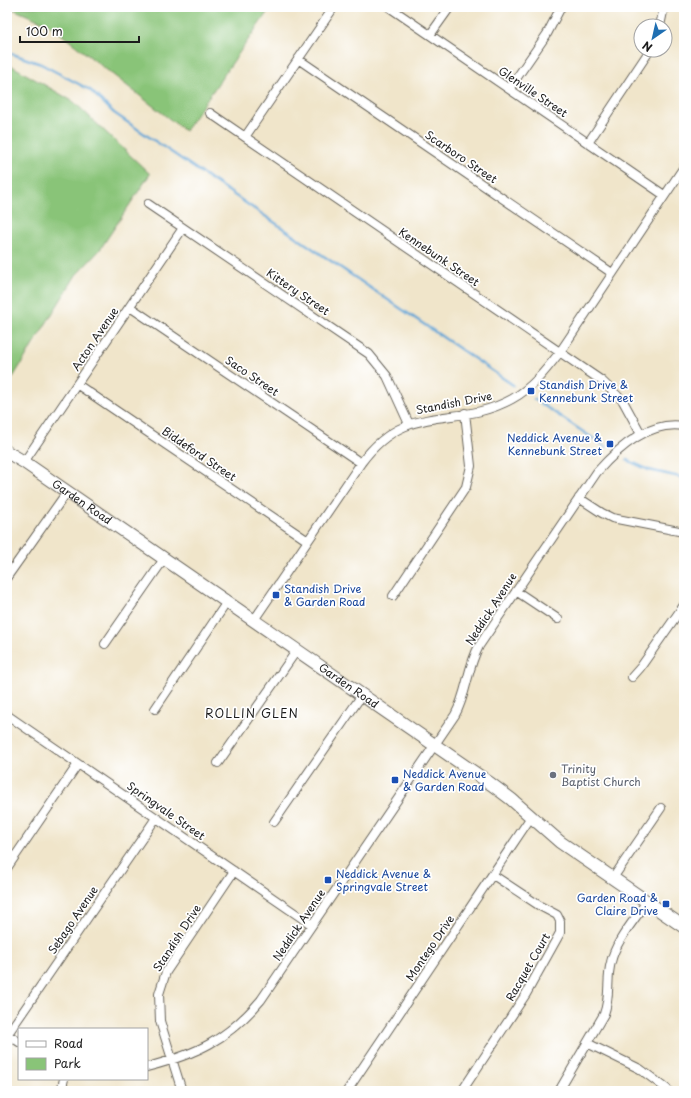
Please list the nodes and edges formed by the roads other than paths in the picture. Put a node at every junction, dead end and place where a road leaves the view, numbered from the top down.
1 (334, 7) edge
2 (389, 7) edge
3 (450, 7) edge
4 (561, 7) edge
5 (664, 7) edge
6 (662, 18) edge
7 (430, 35) junction
8 (645, 58) edge
9 (298, 59) junction
10 (509, 89) junction
11 (210, 113) dead end
12 (245, 137) junction
13 (588, 143) junction
14 (684, 167) edge
15 (664, 196) junction
16 (148, 204) dead end
17 (183, 228) junction
18 (612, 273) junction
19 (130, 307) junction
20 (560, 352) junction
21 (78, 385) junction
22 (465, 413) junction
23 (409, 424) junction
24 (684, 426) edge
25 (641, 434) junction
26 (7, 452) edge
27 (24, 462) junction
28 (362, 463) junction
29 (67, 492) junction
30 (579, 498) junction
31 (684, 532) edge
32 (308, 540) junction
33 (164, 559) junction
34 (7, 577) edge
35 (516, 591) junction
36 (393, 596) dead end
37 (227, 602) junction
38 (684, 605) edge
39 (558, 619) dead end
40 (254, 620) junction
41 (105, 644) dead end
42 (297, 650) junction
43 (632, 677) dead end
44 (362, 695) junction
45 (155, 709) dead end
46 (7, 715) edge
47 (435, 745) junction
48 (78, 764) junction
49 (218, 764) dead end
50 (661, 808) dead end
51 (531, 817) junction
52 (156, 818) junction
53 (274, 822) dead end
54 (7, 868) edge
55 (234, 871) junction
56 (493, 875) junction
57 (613, 878) junction
58 (647, 901) junction
59 (312, 925) junction
60 (684, 926) edge
61 (7, 1035) edge
62 (18, 1041) edge
63 (587, 1043) junction
64 (172, 1060) junction
65 (148, 1066) edge
66 (64, 1080) edge
67 (667, 1088) dead end
68 (61, 1091) edge
69 (182, 1091) edge
70 (347, 1091) edge
71 (462, 1091) edge
72 (559, 1091) edge

1 - 9 street
2 - 7 street, Glenville Street
3 - 7 street
4 - 10 street
5 - 6 street
7 - 10 street, Glenville Street
8 - 13 street
9 - 12 street
9 - 18 street, Scarboro Street
10 - 13 street, Glenville Street
11 - 12 street, Kennebunk Street
12 - 20 street, Kennebunk Street
13 - 15 street, Glenville Street
14 - 15 street, Standish Drive
15 - 18 street, Standish Drive
16 - 17 street, Kittery Street
17 - 19 street, Acton Avenue
17 - 23 street, Kittery Street
18 - 20 street, Standish Drive
19 - 21 street, Acton Avenue
19 - 28 street, Saco Street
20 - 22 street, Standish Drive
20 - 25 street, Kennebunk Street
21 - 27 street, Acton Avenue
21 - 32 street, Biddeford Street
22 - 23 street, Standish Drive
22 - 36 street
23 - 28 street, Standish Drive
24 - 25 street, Neddick Avenue
25 - 30 street, Neddick Avenue
26 - 27 street, Garden Road
27 - 29 street, Garden Road
28 - 32 street, Standish Drive
29 - 33 street, Garden Road
29 - 34 street
30 - 31 street
30 - 35 street, Neddick Avenue
32 - 40 street, Standish Drive
33 - 37 street, Garden Road
33 - 41 street
35 - 39 street
35 - 47 street, Neddick Avenue
37 - 40 street, Garden Road
37 - 45 street
38 - 43 street
40 - 42 street, Garden Road
42 - 44 street, Garden Road
42 - 49 street
44 - 47 street, Garden Road
44 - 53 street
46 - 48 street, Springvale Street
47 - 51 street, Garden Road
47 - 59 street, Neddick Avenue
48 - 52 street, Springvale Street
48 - 54 street
50 - 57 street
51 - 56 street, Montego Drive
51 - 57 street, Garden Road
52 - 55 street, Springvale Street
52 - 61 street, Sebago Avenue
55 - 59 street, Springvale Street
55 - 64 street, Standish Drive
56 - 70 street, Montego Drive
56 - 71 street, Racquet Court
57 - 58 street, Garden Road
58 - 60 street, Garden Road
58 - 63 street
59 - 64 street, Neddick Avenue
61 - 62 street
63 - 67 street
63 - 72 street
64 - 65 street, Neddick Avenue
64 - 69 street, Standish Drive
66 - 68 street

